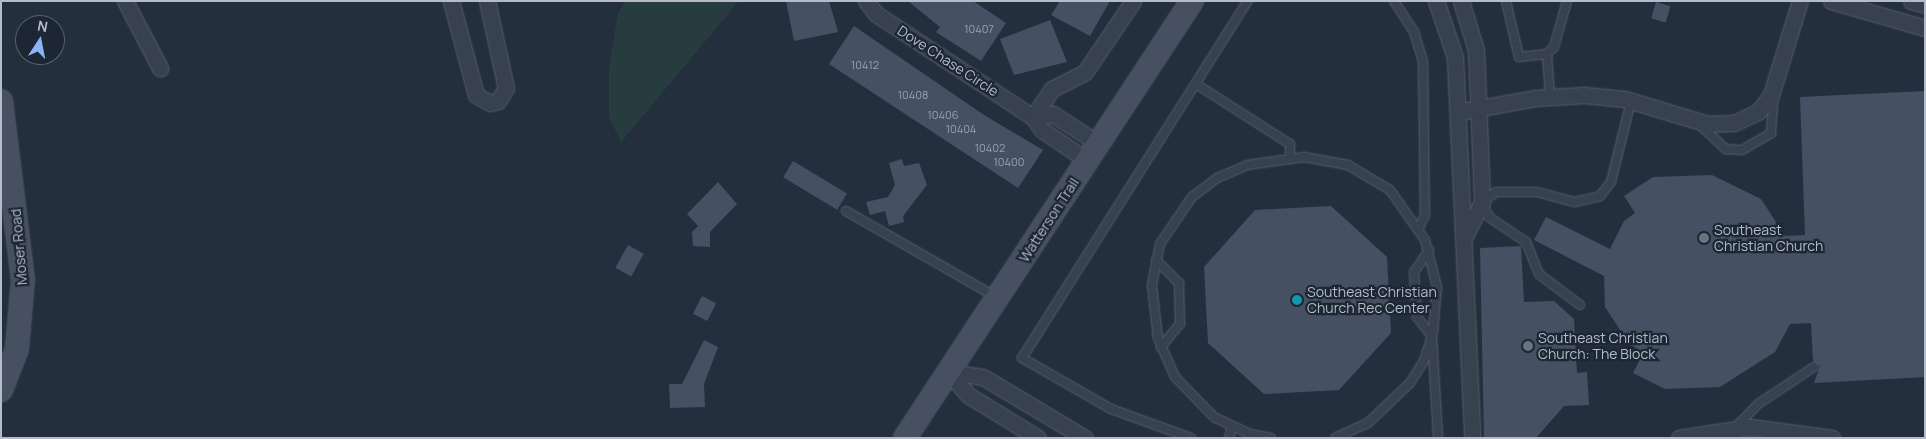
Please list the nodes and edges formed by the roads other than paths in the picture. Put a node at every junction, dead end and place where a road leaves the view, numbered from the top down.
1 (125, 1) edge
2 (451, 1) edge
3 (486, 1) edge
4 (866, 1) edge
5 (1133, 1) edge
6 (1192, 1) edge
7 (1248, 1) edge
8 (1394, 1) edge
9 (1436, 1) edge
10 (1461, 1) edge
11 (1506, 1) edge
12 (1567, 1) edge
13 (1800, 1) edge
14 (1831, 1) edge
15 (1911, 1) edge
16 (1925, 5) edge
17 (1925, 28) edge
18 (1547, 54) junction
19 (160, 68) dead end
20 (1196, 84) junction
21 (1774, 87) junction
22 (1550, 96) junction
23 (1, 101) edge
24 (1630, 101) junction
25 (1479, 108) junction
26 (1458, 112) junction
27 (1034, 117) junction
28 (1696, 121) junction
29 (1093, 152) junction
30 (1290, 158) junction
31 (1459, 161) junction
32 (6, 164) edge
33 (1482, 202) junction
34 (846, 211) dead end
35 (1419, 228) junction
36 (1463, 240) junction
37 (1429, 250) junction
38 (1156, 260) junction
39 (998, 298) junction
40 (1580, 306) dead end
41 (1432, 336) junction
42 (1161, 347) junction
43 (1814, 367) dead end
44 (948, 372) junction
45 (1, 390) edge
46 (1232, 427) junction
47 (1735, 428) junction
48 (1709, 434) edge
49 (905, 438) edge
50 (1038, 438) edge
51 (1085, 438) edge
52 (1191, 438) edge
53 (1229, 438) edge
54 (1271, 438) edge
55 (1335, 438) edge
56 (1438, 438) edge
57 (1472, 438) edge
58 (1679, 438) edge
59 (1832, 438) edge

1 - 19 street
2 - 3 street
4 - 27 street, Dove Chase Circle
5 - 27 street
6 - 29 main road, Watterson Trail
7 - 20 lane
8 - 35 lane
9 - 26 street
10 - 25 street
11 - 18 lane
12 - 18 lane
13 - 21 street
14 - 17 street
15 - 16 street
18 - 22 lane
20 - 30 lane
20 - 52 lane
21 - 28 street
21 - 28 lane
22 - 24 street
22 - 25 street
23 - 32 main road, Moser Road
24 - 28 street
24 - 33 lane
25 - 26 street
25 - 33 street
26 - 31 street
27 - 29 street, Dove Chase Circle
29 - 39 main road, Watterson Trail
30 - 35 lane
30 - 38 lane
31 - 33 street
31 - 36 street
32 - 45 main road, Moser Road
33 - 36 street
33 - 40 lane
34 - 39 lane
35 - 37 lane
36 - 57 street
37 - 41 lane
37 - 41 lane
38 - 42 lane
38 - 42 lane
39 - 44 main road, Watterson Trail
41 - 55 lane
41 - 56 lane
42 - 46 lane
43 - 47 lane
44 - 49 main road, Watterson Trail
44 - 50 street
44 - 51 street
46 - 53 lane
46 - 54 lane
47 - 48 street
47 - 59 street
48 - 58 street

